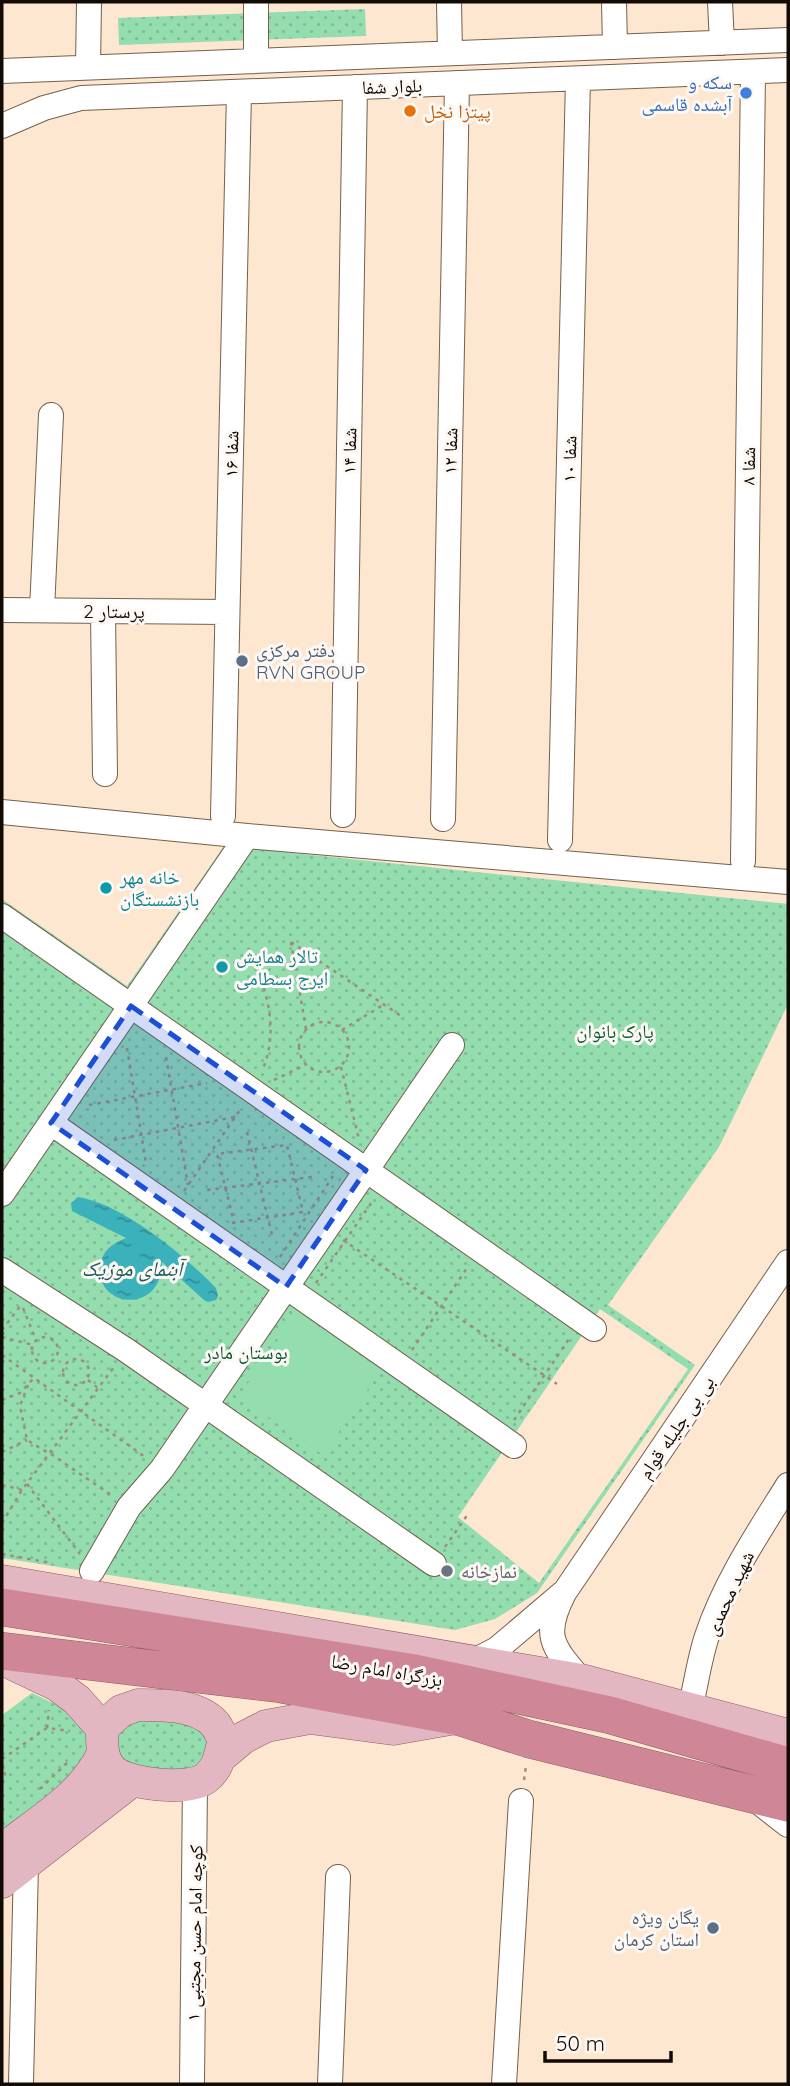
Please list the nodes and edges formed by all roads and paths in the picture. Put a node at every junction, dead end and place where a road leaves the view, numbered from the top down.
1 (89, 2) edge
2 (256, 2) edge
3 (449, 2) edge
4 (614, 2) edge
5 (720, 2) edge
6 (788, 40) edge
7 (722, 43) junction
8 (615, 47) junction
9 (450, 53) junction
10 (256, 61) junction
11 (88, 67) junction
12 (2, 71) edge
13 (788, 71) edge
14 (753, 72) junction
15 (578, 79) junction
16 (457, 83) junction
17 (355, 87) junction
18 (239, 92) junction
19 (2, 126) edge
20 (51, 415) dead end
21 (2, 610) edge
22 (43, 610) junction
23 (103, 611) junction
24 (227, 612) junction
25 (105, 774) dead end
26 (2, 813) edge
27 (343, 815) dead end
28 (223, 816) dead end
29 (443, 819) dead end
30 (247, 836) junction
31 (560, 840) dead end
32 (743, 861) dead end
33 (788, 882) edge
34 (2, 916) edge
35 (261, 980) dead end
36 (383, 1005) junction
37 (126, 1013) junction
38 (404, 1018) dead end
39 (161, 1027) junction
40 (306, 1028) junction
41 (342, 1030) junction
42 (452, 1045) dead end
43 (305, 1065) junction
44 (341, 1066) junction
45 (243, 1084) junction
46 (172, 1090) junction
47 (135, 1097) junction
48 (55, 1117) junction
49 (235, 1117) junction
50 (178, 1128) junction
51 (247, 1132) dead end
52 (141, 1135) junction
53 (83, 1146) junction
54 (251, 1150) junction
55 (212, 1151) junction
56 (217, 1154) junction
57 (327, 1168) dead end
58 (312, 1177) dead end
59 (376, 1177) junction
60 (295, 1179) junction
61 (260, 1184) junction
62 (188, 1185) junction
63 (225, 1188) junction
64 (207, 1190) dead end
65 (2, 1194) edge
66 (152, 1194) junction
67 (172, 1208) junction
68 (303, 1212) junction
69 (268, 1217) junction
70 (326, 1228) junction
71 (272, 1236) dead end
72 (480, 1250) junction
73 (278, 1259) dead end
74 (788, 1262) edge
75 (2, 1270) edge
76 (295, 1294) junction
77 (442, 1306) junction
78 (588, 1324) joint
79 (2, 1330) edge
80 (2, 1337) edge
81 (36, 1340) junction
82 (33, 1345) junction
83 (126, 1350) junction
84 (2, 1355) edge
85 (56, 1358) junction
86 (65, 1364) junction
87 (400, 1367) junction
88 (544, 1375) junction
89 (33, 1378) junction
90 (87, 1380) junction
91 (557, 1384) dead end
92 (28, 1385) junction
93 (99, 1388) junction
94 (2, 1400) edge
95 (205, 1405) junction
96 (82, 1412) junction
97 (27, 1440) junction
98 (508, 1442) joint
99 (2, 1452) edge
100 (50, 1454) junction
101 (162, 1469) junction
102 (27, 1484) junction
103 (2, 1485) edge
104 (788, 1485) edge
105 (22, 1490) junction
106 (129, 1507) junction
107 (468, 1514) dead end
108 (2, 1523) edge
109 (2, 1554) edge
110 (53, 1564) dead end
111 (433, 1564) joint
112 (92, 1571) joint
113 (2, 1581) edge
114 (564, 1592) junction
115 (2, 1607) edge
116 (2, 1651) edge
117 (2, 1659) edge
118 (472, 1662) junction
119 (415, 1673) junction
120 (581, 1680) junction
121 (50, 1702) dead end
122 (690, 1709) junction
123 (460, 1717) junction
124 (47, 1728) junction
125 (95, 1737) junction
126 (529, 1739) junction
127 (781, 1753) edge
128 (219, 1758) junction
129 (2, 1761) edge
130 (133, 1780) junction
131 (195, 1782) junction
132 (2, 1783) edge
133 (82, 1786) junction
134 (747, 1794) junction
135 (34, 1795) dead end
136 (521, 1801) joint
137 (788, 1804) edge
138 (788, 1825) edge
139 (10, 1865) edge
140 (338, 1877) dead end
141 (21, 2084) edge
142 (192, 2084) edge
143 (330, 2084) edge
144 (504, 2084) edge

1 - 11 street
2 - 10 street
3 - 9 street
4 - 8 street
5 - 7 street
6 - 7 street, بلوار شفا
7 - 8 street, بلوار شفا
8 - 9 street, بلوار شفا
9 - 10 street, بلوار شفا
10 - 11 street, بلوار شفا
11 - 12 street, بلوار شفا
13 - 14 street, بلوار شفا
14 - 15 street, بلوار شفا
14 - 32 street, شفا ۸
15 - 16 street, بلوار شفا
15 - 31 street, شفا ۱۰
16 - 17 street, بلوار شفا
16 - 29 street, شفا ۱۲
17 - 18 street, بلوار شفا
17 - 27 street, شفا ۱۴
18 - 19 street, بلوار شفا
18 - 24 street, شفا ۱۶
20 - 22 street
21 - 22 street, پرستار 2
22 - 23 street, پرستار 2
23 - 24 street, پرستار 2
23 - 25 street
24 - 28 street, شفا ۱۶
26 - 30 street
30 - 33 street
30 - 37 street
34 - 37 street
35 - 45 path
36 - 38 path
36 - 40 path
36 - 41 path
37 - 39 street
37 - 47 path
37 - 48 street
39 - 45 street
39 - 46 path
40 - 41 path
40 - 43 path
41 - 44 path
42 - 59 street
43 - 44 path
43 - 45 path
44 - 59 path
45 - 46 path
45 - 49 path
45 - 59 street
46 - 47 path
46 - 50 path
47 - 48 path
47 - 52 path
48 - 53 street
48 - 65 street
49 - 50 path
49 - 55 path
50 - 52 path
50 - 62 path
51 - 54 path
52 - 53 path
52 - 66 path
53 - 66 street
54 - 56 path
54 - 60 path
54 - 61 path
55 - 56 path
55 - 62 path
56 - 63 path
57 - 70 path
58 - 60 path
59 - 70 street
59 - 70 path
59 - 72 street
60 - 61 path
60 - 68 path
61 - 63 path
61 - 69 path
62 - 67 path
63 - 64 path
63 - 69 path
66 - 67 street
67 - 76 street
68 - 69 path
68 - 70 path
69 - 71 path
70 - 73 path
70 - 76 street
70 - 76 path
70 - 77 path
72 - 77 path
72 - 78 street
74 - 114 street, بی بی جلیله قوام
75 - 83 street
76 - 87 street
76 - 95 street
77 - 87 path
77 - 88 path
78 - 88 path
79 - 81 path
80 - 82 path
81 - 82 path
81 - 85 path
82 - 85 path
83 - 93 path
83 - 95 street
84 - 89 path
85 - 86 path
86 - 90 path
86 - 90 path
87 - 98 street
88 - 91 path
88 - 98 path
89 - 92 path
89 - 96 path
90 - 93 path
92 - 94 path
92 - 97 path
93 - 96 path
95 - 101 street
95 - 111 street
96 - 100 path
96 - 101 path
97 - 99 path
97 - 100 path
100 - 102 path
100 - 106 path
101 - 106 street
102 - 105 path
102 - 112 path
103 - 105 path
104 - 122 street, شهید محمدی
105 - 108 path
106 - 112 street
107 - 111 path
109 - 110 path
113 - 118 main road
114 - 118 street
114 - 120 street
115 - 119 highway, بزرگراه امام رضا
116 - 123 highway, بزرگراه امام رضا
117 - 125 main road
118 - 119 main road
118 - 120 main road
119 - 127 highway, بزرگراه امام رضا
120 - 122 main road
121 - 124 path
122 - 127 main road
123 - 126 highway, بزرگراه امام رضا
123 - 128 main road
124 - 125 path
124 - 129 path
125 - 128 main road
125 - 130 main road
125 - 133 main road
126 - 134 highway, بزرگراه امام رضا
126 - 136 path
128 - 131 main road
129 - 132 path
130 - 131 main road
130 - 133 main road
131 - 142 street, کوچه امام حسن مجتبی ۱
133 - 135 path
133 - 139 main road
134 - 137 highway, بزرگراه امام رضا
134 - 138 street
136 - 144 street
139 - 141 street
140 - 143 street

